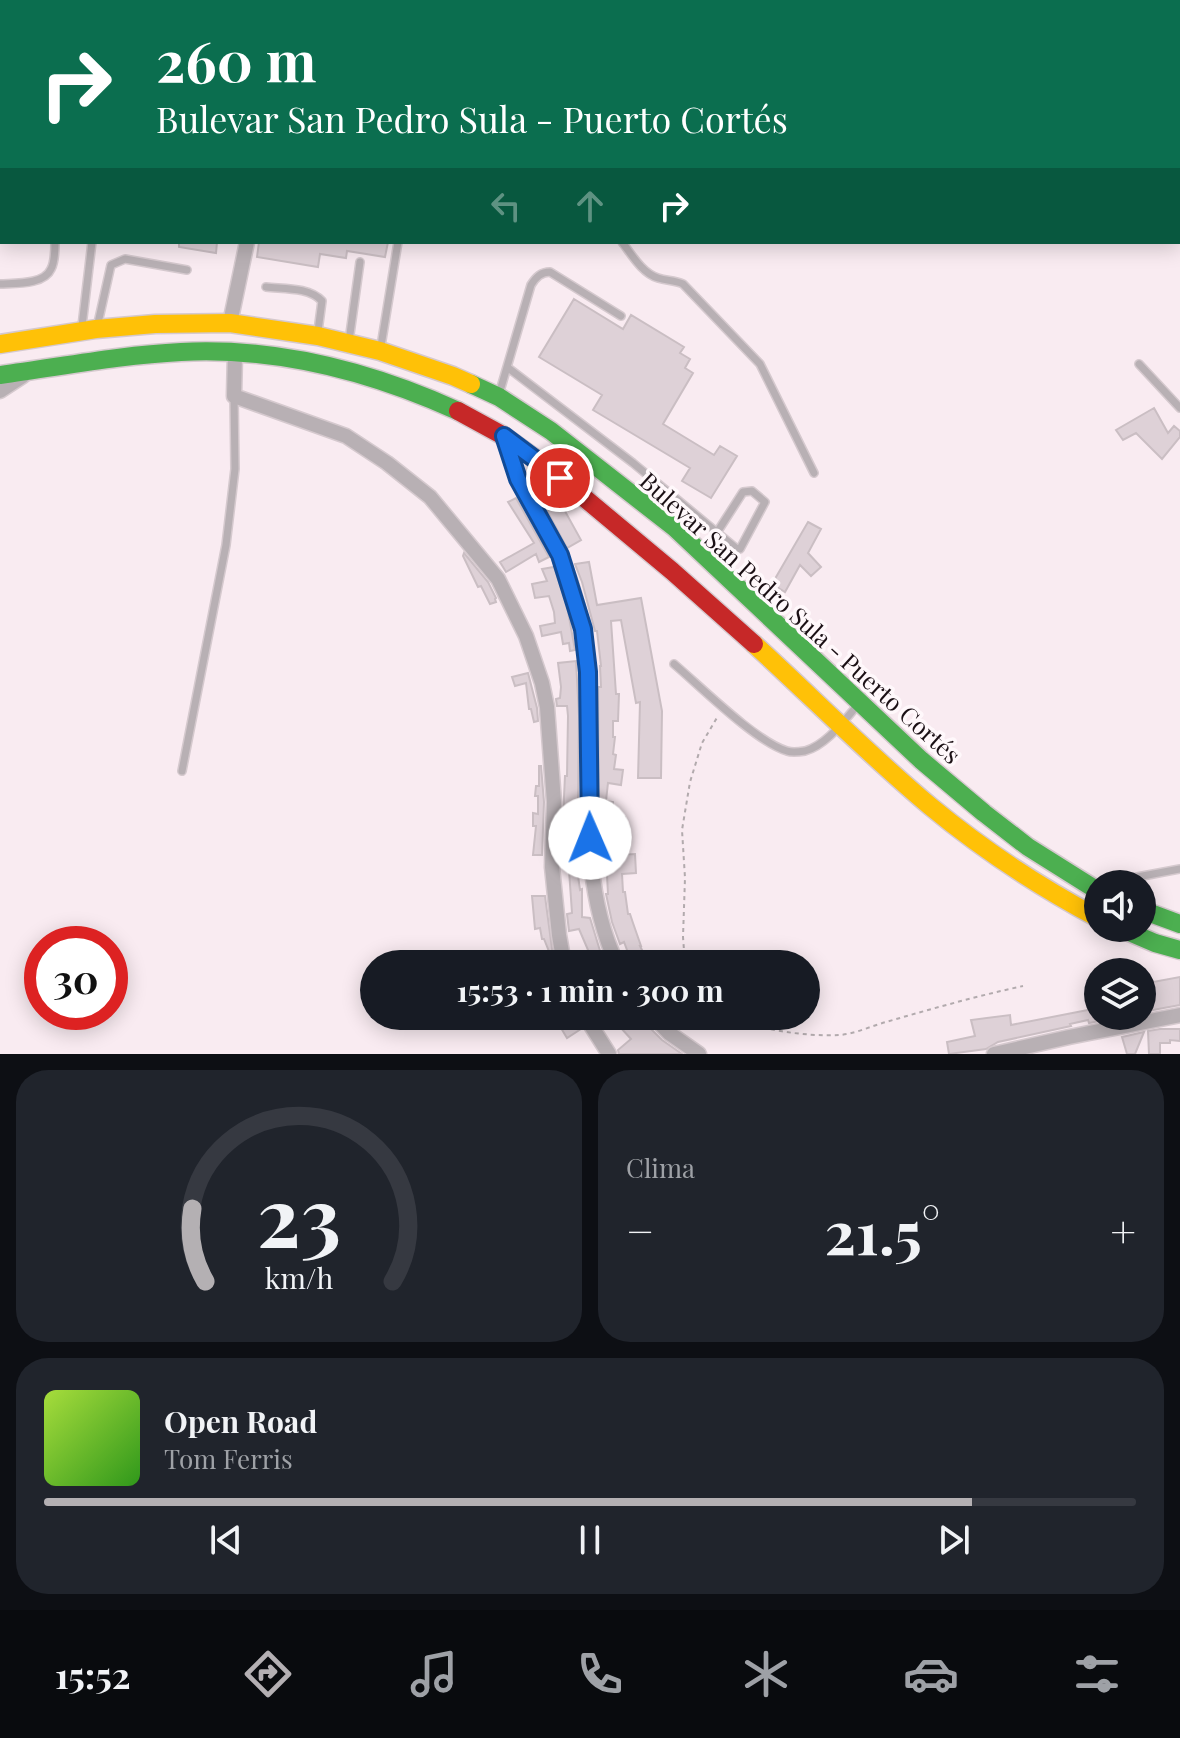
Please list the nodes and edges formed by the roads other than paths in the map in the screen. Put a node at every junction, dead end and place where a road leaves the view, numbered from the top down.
1 (55, 244) edge
2 (92, 244) edge
3 (247, 244) edge
4 (398, 244) edge
5 (624, 244) edge
6 (360, 262) dead end
7 (187, 270) dead end
8 (0, 284) edge
9 (266, 287) dead end
10 (621, 316) dead end
11 (230, 323) junction
12 (89, 331) junction
13 (318, 336) junction
14 (348, 343) junction
15 (0, 344) edge
16 (380, 351) junction
17 (235, 353) junction
18 (1139, 364) dead end
19 (507, 367) junction
20 (31, 371) junction
21 (0, 375) edge
22 (0, 391) edge
23 (234, 396) junction
24 (499, 397) junction
25 (1180, 408) edge
26 (504, 436) junction
27 (814, 473) dead end
28 (716, 534) junction
29 (674, 664) dead end
30 (860, 702) junction
31 (841, 724) junction
32 (182, 771) dead end
33 (1180, 869) edge
34 (1156, 874) edge
35 (1084, 883) edge
36 (1084, 910) edge
37 (1156, 915) edge
38 (1180, 924) edge
39 (1153, 942) edge
40 (562, 950) edge
41 (612, 950) edge
42 (1180, 950) edge
43 (1180, 1015) edge
44 (594, 1030) edge
45 (666, 1030) edge
46 (609, 1054) edge
47 (699, 1054) edge
48 (994, 1054) edge

1 - 8 lane
2 - 12 lane
3 - 11 street
4 - 16 lane
5 - 27 lane
6 - 14 lane
7 - 12 lane
9 - 13 lane
10 - 19 lane
11 - 12 highway, Bulevar San Pedro Sula - Puerto Cortés
11 - 13 highway, Bulevar San Pedro Sula - Puerto Cortés
12 - 15 highway, Bulevar San Pedro Sula - Puerto Cortés
13 - 14 highway, Bulevar San Pedro Sula - Puerto Cortés
14 - 16 highway, Bulevar San Pedro Sula - Puerto Cortés
16 - 24 highway, Bulevar San Pedro Sula - Puerto Cortés
17 - 20 highway
17 - 23 street
17 - 26 highway
18 - 25 lane
19 - 24 lane
19 - 28 lane
20 - 21 highway
20 - 22 street
23 - 32 lane
23 - 40 street
24 - 30 highway, Bulevar San Pedro Sula - Puerto Cortés
26 - 31 highway
26 - 41 street
28 - 28 lane
29 - 31 lane
30 - 31 lane
30 - 35 highway, Bulevar San Pedro Sula - Puerto Cortés
31 - 36 highway
33 - 34 lane
37 - 38 highway
39 - 42 highway
43 - 48 street
44 - 46 street
45 - 47 street

